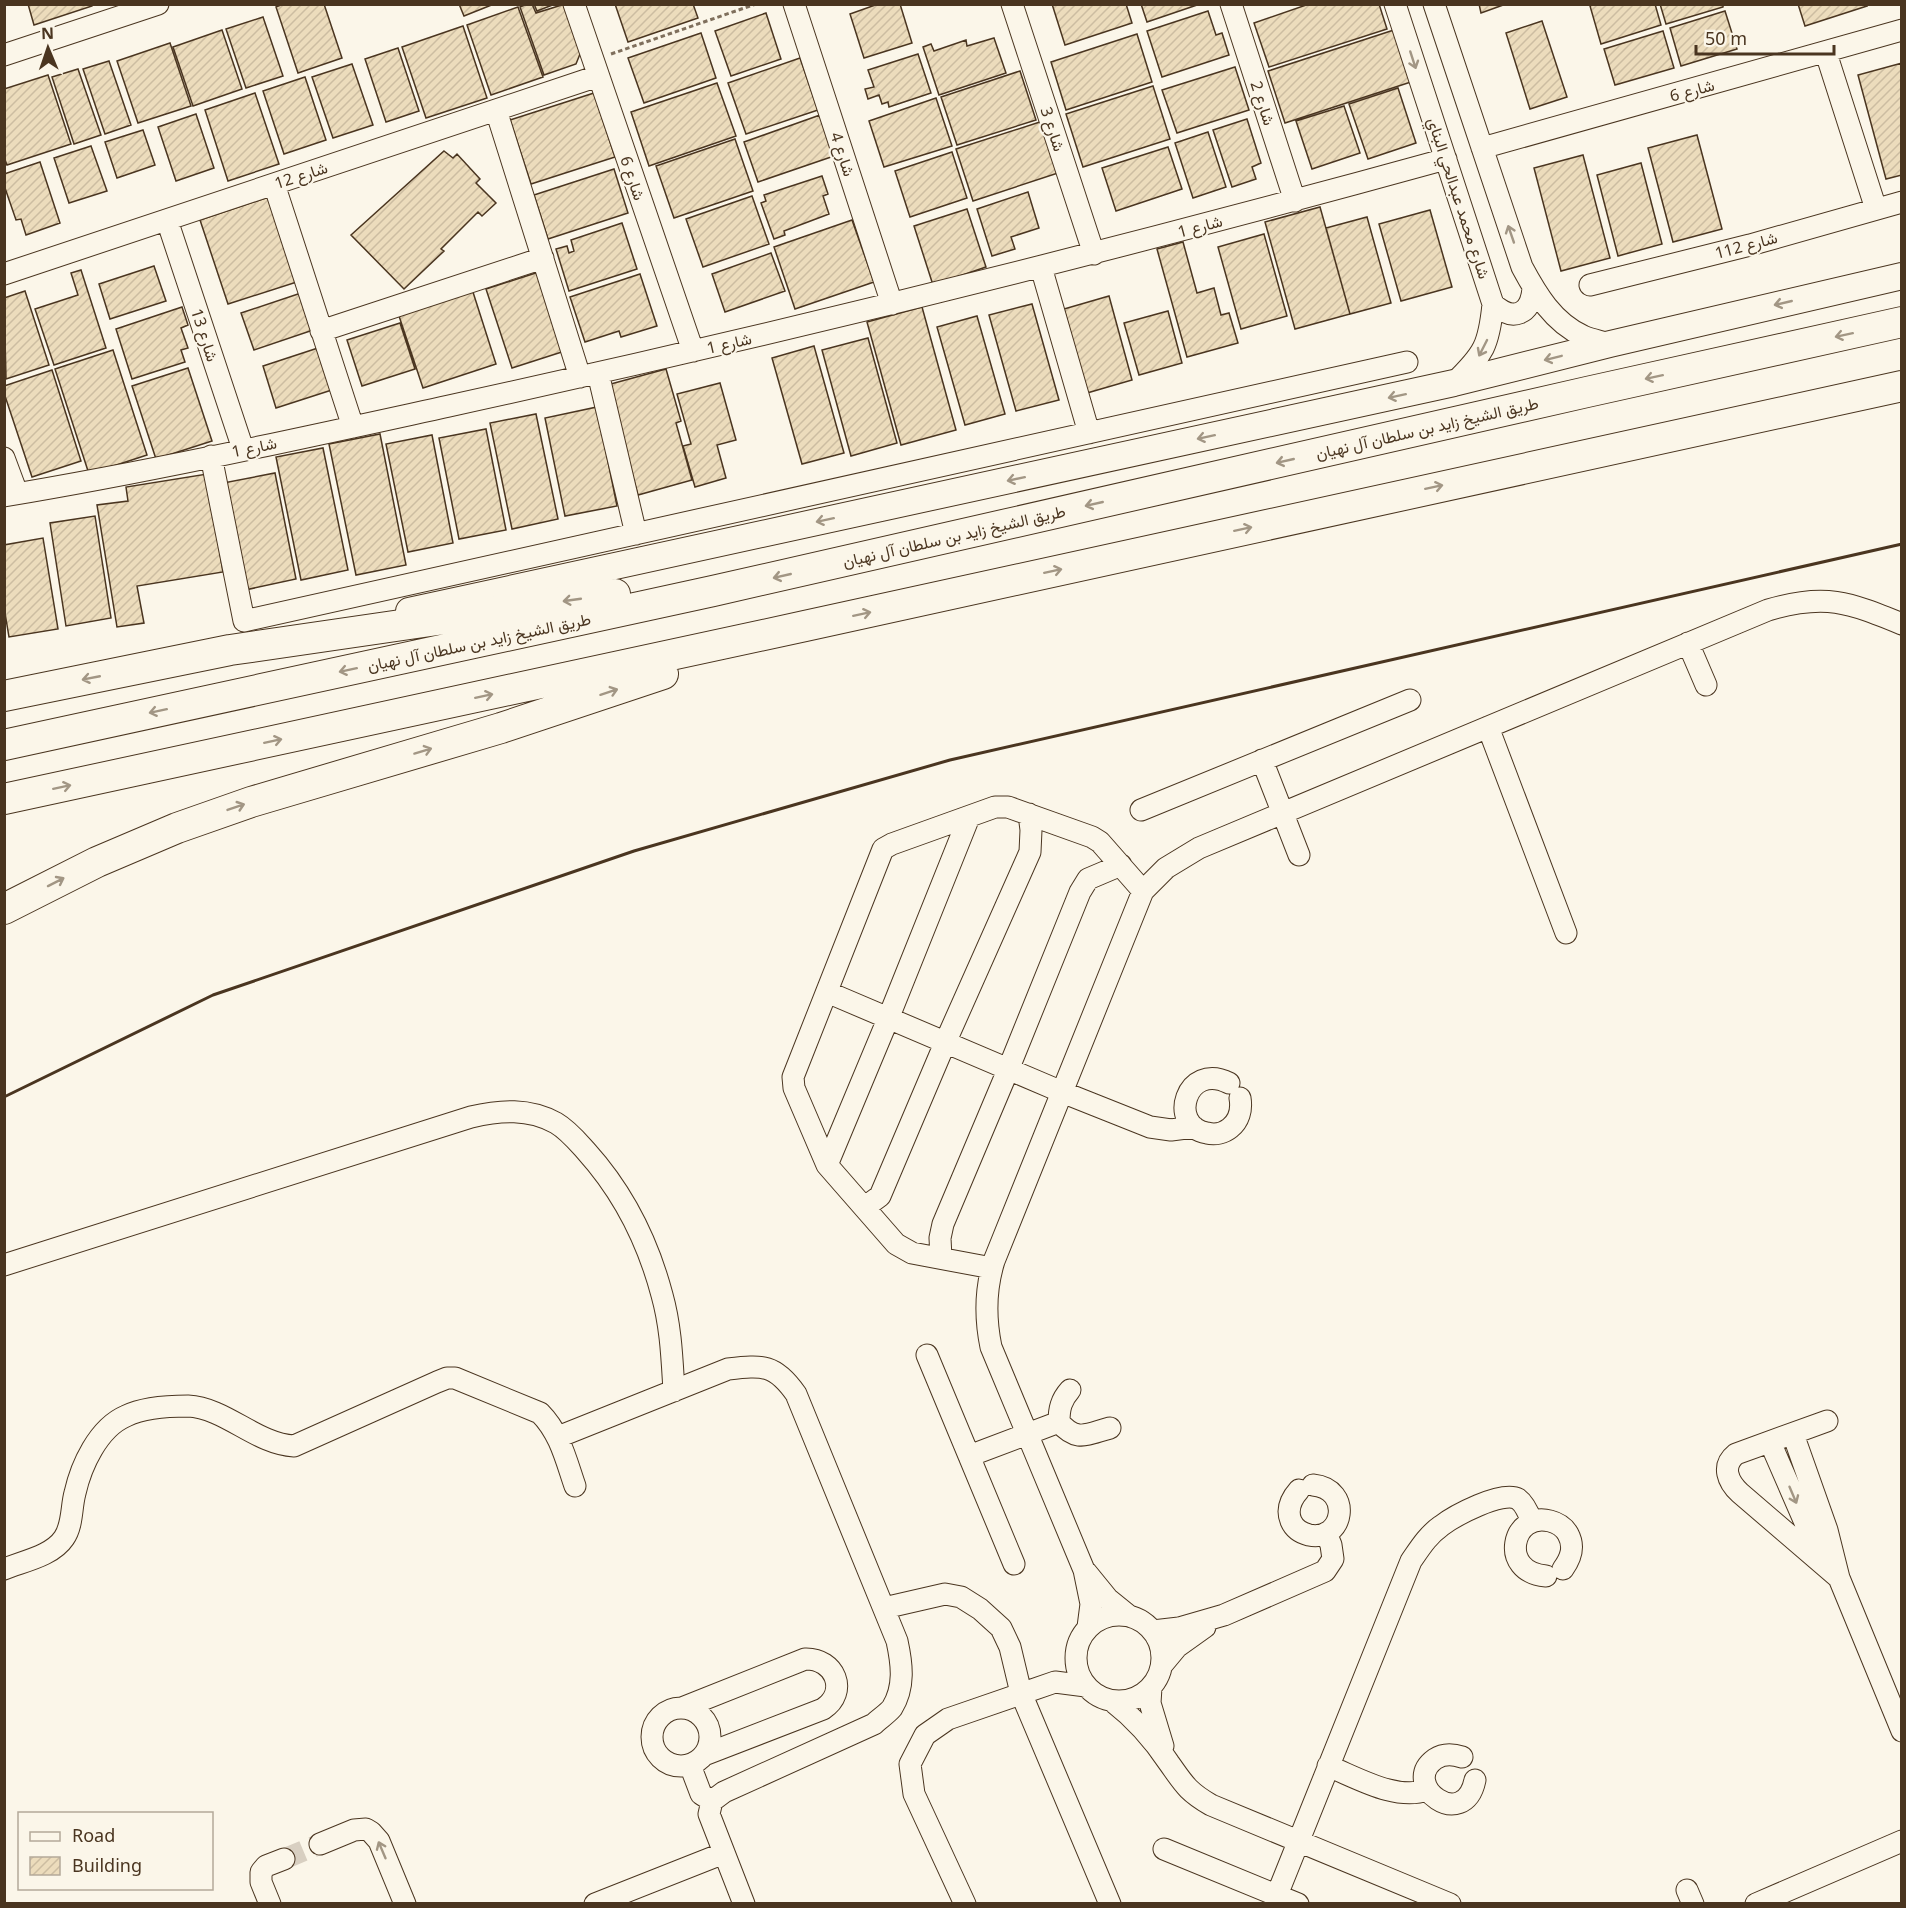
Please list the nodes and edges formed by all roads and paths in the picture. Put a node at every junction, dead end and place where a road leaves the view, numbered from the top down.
1 (158, 4) edge
2 (574, 4) edge
3 (756, 4) edge
4 (1012, 4) edge
5 (1231, 4) edge
6 (1395, 4) edge
7 (1434, 4) edge
8 (798, 5) edge
9 (1902, 30) edge
10 (1826, 53) junction
11 (4, 55) edge
12 (595, 68) junction
13 (496, 110) junction
14 (1482, 148) junction
15 (1446, 159) junction
16 (274, 184) junction
17 (1295, 201) junction
18 (1902, 202) edge
19 (1876, 209) junction
20 (167, 220) junction
21 (1094, 254) junction
22 (543, 258) junction
23 (1041, 267) junction
24 (4, 274) edge
25 (1902, 276) edge
26 (1590, 285) dead end
27 (1533, 288) junction
28 (892, 304) junction
29 (1493, 304) junction
30 (1902, 322) edge
31 (321, 331) junction
32 (1610, 344) junction
33 (693, 351) junction
34 (1407, 362) dead end
35 (589, 375) junction
36 (1454, 383) junction
37 (1897, 387) edge
38 (352, 426) junction
39 (1089, 433) junction
40 (243, 449) junction
41 (211, 456) junction
42 (4, 458) edge
43 (11, 495) edge
44 (636, 534) junction
45 (713, 591) junction
46 (1902, 624) edge
47 (805, 626) junction
48 (1688, 643) junction
49 (230, 650) junction
50 (1706, 685) dead end
51 (4, 696) edge
52 (1410, 700) dead end
53 (1488, 727) junction
54 (4, 745) edge
55 (1262, 760) junction
56 (4, 799) edge
57 (1141, 810) dead end
58 (1282, 813) junction
59 (1029, 814) junction
60 (969, 817) junction
61 (1299, 855) dead end
62 (1121, 866) junction
63 (1143, 891) junction
64 (4, 909) edge
65 (1566, 933) dead end
66 (827, 992) junction
67 (888, 1018) junction
68 (945, 1042) junction
69 (1008, 1070) junction
70 (1062, 1092) junction
71 (1194, 1127) junction
72 (828, 1165) junction
73 (865, 1207) junction
74 (941, 1258) junction
75 (4, 1265) edge
76 (992, 1268) junction
77 (927, 1355) dead end
78 (1070, 1390) dead end
79 (674, 1391) junction
80 (1827, 1421) dead end
81 (1059, 1422) junction
82 (1110, 1428) dead end
83 (1027, 1434) junction
84 (1793, 1434) junction
85 (558, 1437) junction
86 (1770, 1442) junction
87 (969, 1456) junction
88 (575, 1486) dead end
89 (1532, 1522) junction
90 (1326, 1533) junction
91 (1014, 1564) dead end
92 (4, 1569) edge
93 (1084, 1570) junction
94 (1839, 1578) junction
95 (884, 1608) junction
96 (1129, 1616) junction
97 (1224, 1616) junction
98 (1088, 1627) junction
99 (1153, 1631) junction
100 (1076, 1652) junction
101 (1162, 1665) junction
102 (1055, 1682) junction
103 (1086, 1686) junction
104 (1152, 1687) junction
105 (1021, 1693) junction
106 (1112, 1701) junction
107 (682, 1708) junction
108 (1902, 1731) edge
109 (1462, 1757) dead end
110 (697, 1760) junction
111 (1169, 1763) junction
112 (1328, 1766) junction
113 (1476, 1780) dead end
114 (1427, 1790) junction
115 (712, 1801) junction
116 (1298, 1841) junction
117 (1902, 1841) edge
118 (320, 1844) tunnel mouth
119 (1164, 1849) dead end
120 (724, 1853) junction
121 (284, 1859) tunnel mouth
122 (1277, 1895) junction
123 (270, 1904) edge
124 (405, 1904) edge
125 (595, 1904) edge
126 (744, 1904) edge
127 (965, 1904) edge
128 (1110, 1904) edge
129 (1298, 1904) edge
130 (1450, 1904) edge
131 (1756, 1904) edge

1 - 11 street
2 - 12 street, شارع 6
3 - 12 path
4 - 21 street, شارع 3
5 - 17 street, شارع 2
6 -> 15 street, شارع محمد عبدالحي البناي
7 - 14 street
8 - 28 street, شارع 4
9 - 10 street, شارع 6
10 - 14 street, شارع 6
10 - 19 street
12 - 13 street, شارع 12
12 - 33 street, شارع 6
13 - 16 street, شارع 12
13 - 22 street
27 -> 14 street
15 - 17 street, شارع 1
15 - 29 street, شارع محمد عبدالحي البناي
16 - 20 street, شارع 12
16 - 31 street
17 - 21 street, شارع 1
18 - 19 street, شارع 112
19 - 26 street, شارع 112
20 - 24 street, شارع 12
20 - 40 street, شارع 13
21 - 23 street, شارع 1
22 - 31 street
22 - 35 street
23 - 28 street, شارع 1
23 - 39 street
25 -> 32 main road
27 - 29 street
27 - 32 street
28 - 33 street, شارع 1
29 -> 36 street, شارع محمد عبدالحي البناي
30 -> 45 highway, طريق الشيخ زايد بن سلطان آل نهيان
31 - 38 street
32 -> 36 main road
33 - 35 street, شارع 1
34 - 39 street
35 - 38 street, شارع 1
35 - 44 street
36 -> 49 main road
47 -> 37 highway
38 - 40 street, شارع 1
39 - 44 street
40 - 41 street, شارع 1
41 - 43 street, شارع 1
41 - 44 street
42 - 43 street
45 -> 49 highway
45 -> 54 highway, طريق الشيخ زايد بن سلطان آل نهيان
46 - 48 street
56 -> 47 highway
64 -> 47 highway
48 - 50 street
48 - 53 street
49 -> 51 highway
52 - 55 street
53 - 58 street
53 - 65 street
55 - 57 street
55 - 58 street
58 - 61 street
58 - 63 street
59 - 60 street
59 - 62 street
59 - 68 street
60 - 66 street
60 - 67 street
62 - 63 street
62 - 69 street
63 - 70 street
66 - 67 street
66 - 72 street
67 - 68 street
67 - 72 street
68 - 69 street
68 - 73 street
69 - 70 street
69 - 74 street
70 - 71 street
70 - 76 street
71 - 71 street
72 - 73 street
73 - 74 street
74 - 76 street
75 - 79 street
76 - 83 street
77 - 87 street
78 - 81 street
79 - 85 street
79 - 95 street
80 - 84 street
81 - 82 street
81 - 83 street
83 - 87 street
83 - 93 street
84 - 86 street
84 - 94 street
85 - 88 street
85 - 92 street
86 -> 94 street
86 - 94 street
87 - 91 street
89 - 89 street
89 - 112 street
90 - 90 street
90 - 97 street
93 - 96 street
93 - 98 street
94 - 108 street
95 - 105 street
95 - 115 street
96 - 98 street
96 - 99 street
97 - 99 street
97 - 101 street
98 - 100 street
99 - 101 street
100 - 102 street
100 - 103 street
101 - 104 street
102 - 103 street
102 - 105 street
103 - 106 street
104 - 106 street
104 - 111 street
105 - 127 street
105 - 128 street
106 - 111 street
107 - 110 street
107 - 110 street
107 - 110 street
109 - 114 street
110 - 115 street
111 - 116 street
112 - 114 street
112 - 116 street
113 - 114 street
115 - 120 street
116 - 122 street
116 - 130 street
117 - 131 street
124 -> 118 street
119 - 122 street
120 - 125 street
120 - 126 street
121 - 123 street
122 - 129 street

